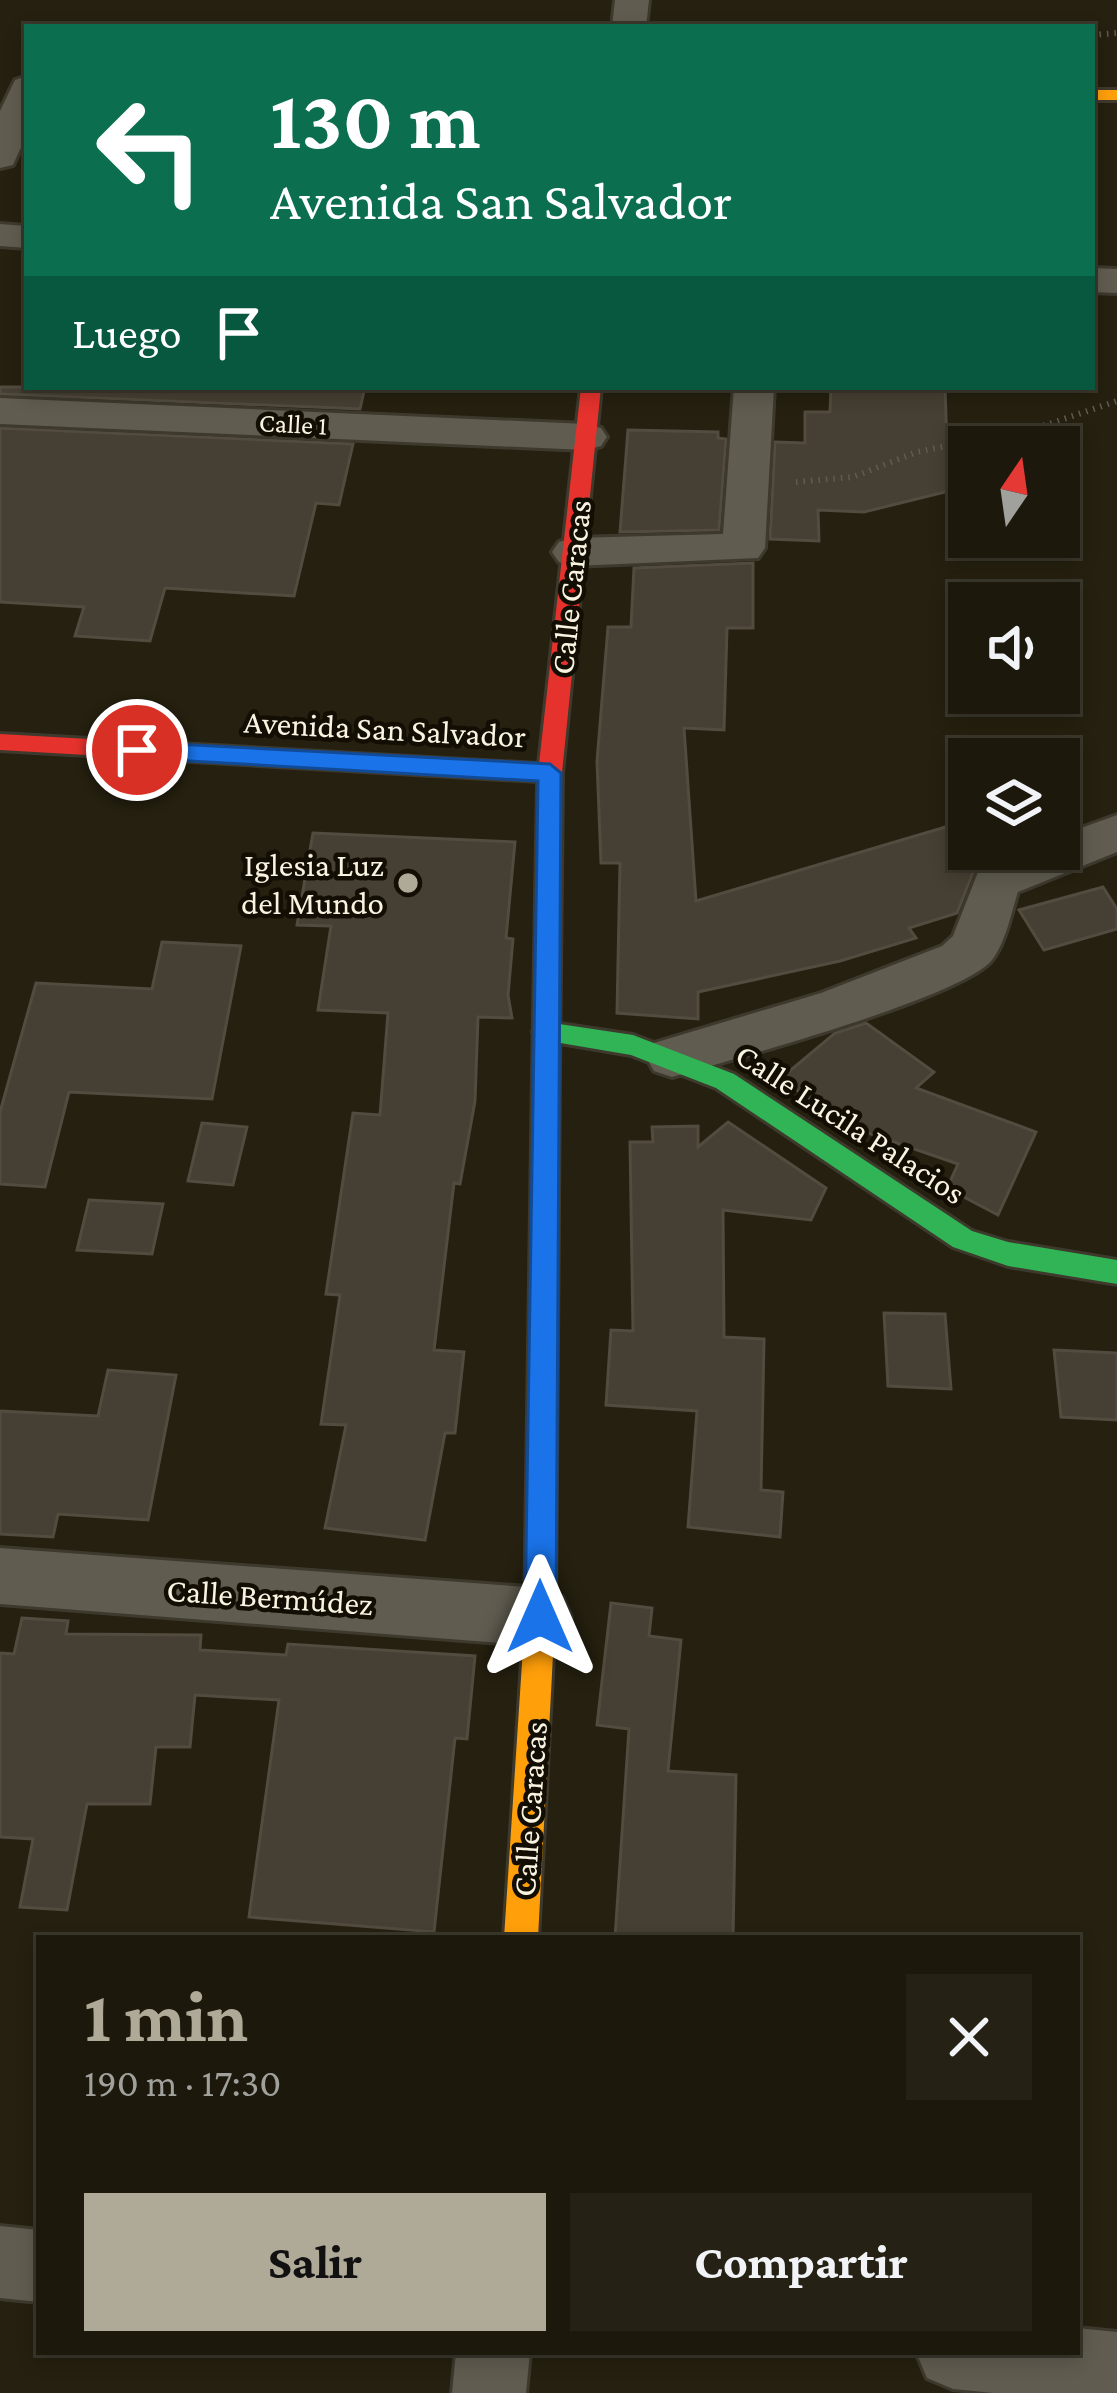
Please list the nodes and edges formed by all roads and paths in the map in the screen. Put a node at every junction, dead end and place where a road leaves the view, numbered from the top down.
1 (24, 91) edge
2 (0, 157) edge
3 (592, 390) edge
4 (754, 390) edge
5 (1117, 401) edge
6 (0, 410) edge
7 (586, 437) junction
8 (747, 481) junction
9 (574, 552) junction
10 (0, 742) edge
11 (550, 773) junction
12 (1117, 833) edge
13 (546, 1032) junction
14 (672, 1057) junction
15 (1117, 1272) edge
16 (0, 1576) edge
17 (540, 1617) junction
18 (520, 1935) edge
19 (0, 2263) edge
20 (36, 2266) edge
21 (494, 2355) edge
22 (982, 2355) edge
23 (1117, 2369) edge
24 (490, 2393) edge

1 - 2 street
3 - 7 street, Calle Caracas
4 - 8 street
5 - 8 path
6 - 7 street, Calle 1
7 - 9 street, Calle Caracas
8 - 9 street
9 - 11 street, Calle Caracas
10 - 11 street, Avenida San Salvador
11 - 13 street, Calle Caracas
12 - 14 street
13 - 14 street, Calle Lucila Palacios
13 - 17 street, Calle Caracas
14 - 15 street, Calle Lucila Palacios
16 - 17 street, Calle Bermúdez
17 - 18 street, Calle Caracas
19 - 20 street
21 - 24 street
22 - 23 street

